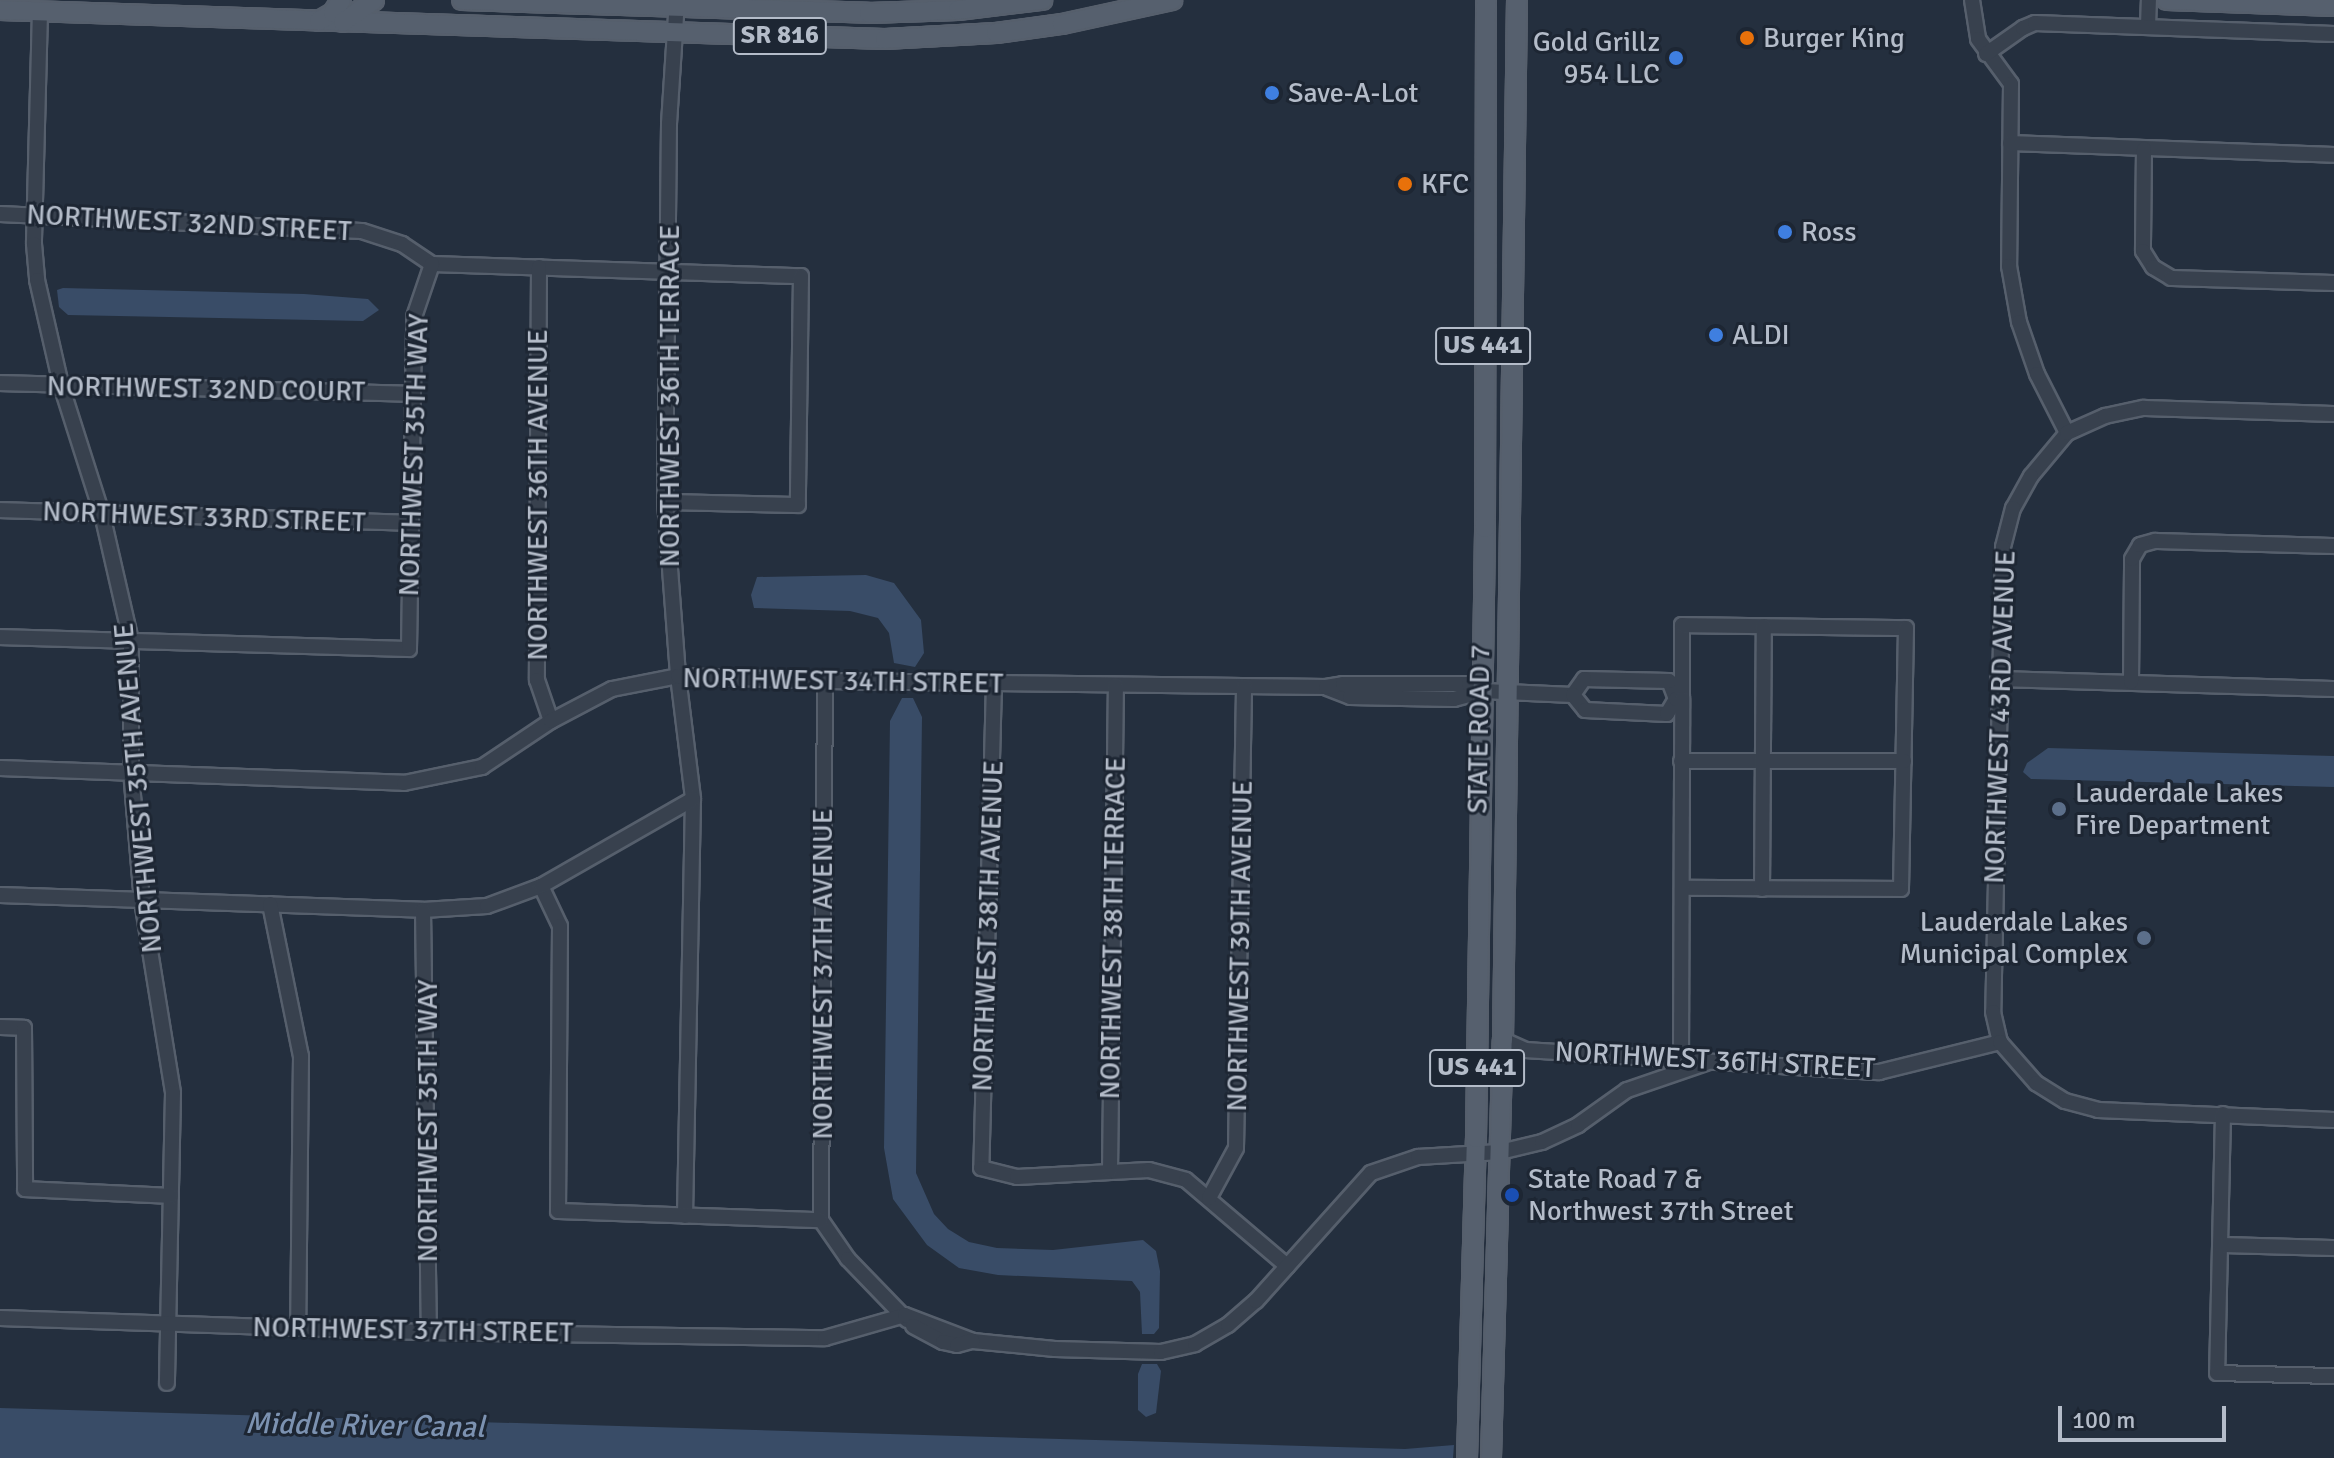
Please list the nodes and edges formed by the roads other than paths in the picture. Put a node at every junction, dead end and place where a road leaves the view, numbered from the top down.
1 (58, 0) edge
2 (341, 0) edge
3 (374, 0) edge
4 (462, 0) edge
5 (1054, 0) edge
6 (1172, 0) edge
7 (1486, 0) edge
8 (1517, 0) edge
9 (1972, 0) edge
10 (2149, 0) edge
11 (2167, 0) edge
12 (499, 1) edge
13 (1033, 1) edge
14 (674, 2) edge
15 (2334, 6) edge
16 (0, 10) edge
17 (40, 11) junction
18 (319, 21) junction
19 (343, 22) junction
20 (2148, 26) junction
21 (1025, 29) junction
22 (673, 33) junction
23 (2334, 34) edge
24 (1986, 54) junction
25 (2010, 143) junction
26 (2144, 149) junction
27 (2334, 155) edge
28 (0, 214) edge
29 (34, 215) junction
30 (432, 264) junction
31 (539, 267) junction
32 (668, 272) junction
33 (2334, 283) edge
34 (1483, 332) junction
35 (0, 383) edge
36 (61, 385) junction
37 (412, 394) junction
38 (2334, 414) edge
39 (2067, 433) junction
40 (1510, 467) junction
41 (665, 502) junction
42 (0, 510) edge
43 (102, 514) junction
44 (409, 523) junction
45 (2334, 546) edge
46 (1764, 626) junction
47 (0, 637) edge
48 (131, 641) junction
49 (678, 676) junction
50 (1998, 679) junction
51 (825, 681) junction
52 (2131, 682) junction
53 (994, 683) junction
54 (1116, 685) junction
55 (1244, 686) junction
56 (2334, 689) edge
57 (1483, 691) junction
58 (1508, 692) junction
59 (1573, 695) junction
60 (1679, 699) junction
61 (551, 721) junction
62 (1763, 760) junction
63 (1681, 761) junction
64 (1904, 761) junction
65 (0, 768) edge
66 (131, 771) junction
67 (693, 799) junction
68 (541, 886) junction
69 (1683, 888) junction
70 (1762, 889) junction
71 (0, 895) edge
72 (142, 901) junction
73 (270, 904) junction
74 (423, 910) junction
75 (0, 1027) edge
76 (1503, 1040) junction
77 (2000, 1042) junction
78 (1681, 1059) junction
79 (1706, 1063) junction
80 (2223, 1114) junction
81 (2334, 1120) edge
82 (1500, 1152) junction
83 (1476, 1153) junction
84 (1110, 1171) junction
85 (171, 1196) junction
86 (1209, 1198) junction
87 (685, 1216) junction
88 (821, 1220) junction
89 (2221, 1245) junction
90 (2334, 1248) edge
91 (848, 1259) junction
92 (1287, 1266) junction
93 (0, 1318) edge
94 (907, 1320) junction
95 (889, 1322) junction
96 (168, 1324) junction
97 (298, 1328) junction
98 (429, 1332) junction
99 (2334, 1376) edge
100 (167, 1383) dead end
101 (1467, 1452) edge
102 (1492, 1452) edge

1 - 17 main road
2 - 18 main road
3 - 19 main road
4 - 12 main road, SR 816
5 - 21 main road
6 - 21 main road, SR 816
7 - 34 main road, STATE ROAD 7 / US 441
8 - 40 main road, STATE ROAD 7 / US 441
9 - 24 street
10 - 20 street
11 - 15 main road
12 - 14 main road, SR 816
13 - 14 main road, SR 816
14 - 22 street, NORTHWEST 36TH TERRACE
16 - 17 main road, SR 816
17 - 18 main road, SR 816
17 - 29 street, NORTHWEST 35TH AVENUE
18 - 19 main road, SR 816
19 - 22 main road, SR 816
20 - 23 street
20 - 24 street
21 - 22 main road, SR 816
22 - 32 street, NORTHWEST 36TH TERRACE
24 - 25 street
25 - 26 street
25 - 39 street
26 - 27 street
26 - 33 street
28 - 29 street, NORTHWEST 32ND STREET
29 - 30 street, NORTHWEST 32ND STREET
29 - 36 street, NORTHWEST 35TH AVENUE
30 - 31 street
30 - 37 street, NORTHWEST 35TH WAY
31 - 32 street
31 - 61 street, NORTHWEST 36TH AVENUE
32 - 41 street, NORTHWEST 36TH TERRACE
32 - 41 street
34 - 40 main road
34 - 57 main road, STATE ROAD 7 / US 441
35 - 36 street, NORTHWEST 32ND COURT
36 - 37 street, NORTHWEST 32ND COURT
36 - 43 street, NORTHWEST 35TH AVENUE
37 - 44 street, NORTHWEST 35TH WAY
38 - 39 street
39 - 50 street, NORTHWEST 43RD AVENUE
40 - 58 main road, STATE ROAD 7 / US 441
41 - 49 street, NORTHWEST 36TH TERRACE
42 - 43 street, NORTHWEST 33RD STREET
43 - 44 street, NORTHWEST 33RD STREET
43 - 48 street, NORTHWEST 35TH AVENUE
44 - 48 street, NORTHWEST 35TH WAY
45 - 52 street
46 - 60 street
46 - 62 street
46 - 64 street
47 - 48 street
48 - 66 street, NORTHWEST 35TH AVENUE
49 - 51 street, NORTHWEST 34TH STREET
49 - 61 street, NORTHWEST 34TH STREET
49 - 67 street, NORTHWEST 36TH TERRACE
50 - 52 street
50 - 77 street, NORTHWEST 43RD AVENUE
51 - 53 street, NORTHWEST 34TH STREET
51 - 88 street, NORTHWEST 37TH AVENUE
52 - 56 street
53 - 54 street, NORTHWEST 34TH STREET
53 - 84 street, NORTHWEST 38TH AVENUE
54 - 55 street, NORTHWEST 34TH STREET
54 - 84 street, NORTHWEST 38TH TERRACE
55 - 57 street, NORTHWEST 34TH STREET
55 - 86 street, NORTHWEST 39TH AVENUE
57 - 58 street, NORTHWEST 34TH STREET
57 - 83 main road, STATE ROAD 7 / US 441
58 - 59 street, NORTHWEST 34TH STREET
58 - 76 main road, STATE ROAD 7 / US 441
59 - 60 street, NORTHWEST 34TH STREET
59 - 60 street, NORTHWEST 34TH STREET
60 - 63 street
61 - 66 street, NORTHWEST 34TH STREET
62 - 63 street
62 - 64 street
62 - 70 street
63 - 69 street
64 - 70 street
65 - 66 street, NORTHWEST 34TH STREET
66 - 72 street, NORTHWEST 35TH AVENUE
67 - 68 street
67 - 87 street, NORTHWEST 36TH TERRACE
68 - 74 street
68 - 87 street
69 - 70 street
69 - 78 street
71 - 72 street
72 - 73 street
72 - 85 street, NORTHWEST 35TH AVENUE
73 - 74 street
73 - 97 street
74 - 98 street, NORTHWEST 35TH WAY
75 - 85 street
76 - 78 street, NORTHWEST 36TH STREET
76 - 82 main road, STATE ROAD 7 / US 441
77 - 79 street, NORTHWEST 36TH STREET
77 - 80 street
78 - 79 street, NORTHWEST 36TH STREET
79 - 82 street, NORTHWEST 37TH STREET
80 - 81 street
80 - 89 street
82 - 83 street, NORTHWEST 37TH STREET
82 - 102 main road, STATE ROAD 7 / US 441
83 - 92 street, NORTHWEST 37TH STREET
83 - 101 main road, STATE ROAD 7 / US 441
84 - 86 street
85 - 96 street, NORTHWEST 35TH AVENUE
86 - 92 street
87 - 88 street
88 - 91 street
89 - 90 street
89 - 99 street
91 - 94 street
91 - 95 street
92 - 94 street, NORTHWEST 37TH STREET
93 - 96 street, NORTHWEST 37TH STREET
94 - 95 street, NORTHWEST 37TH STREET
95 - 98 street, NORTHWEST 37TH STREET
96 - 97 street, NORTHWEST 37TH STREET
96 - 100 street, NORTHWEST 35TH AVENUE
97 - 98 street, NORTHWEST 37TH STREET

